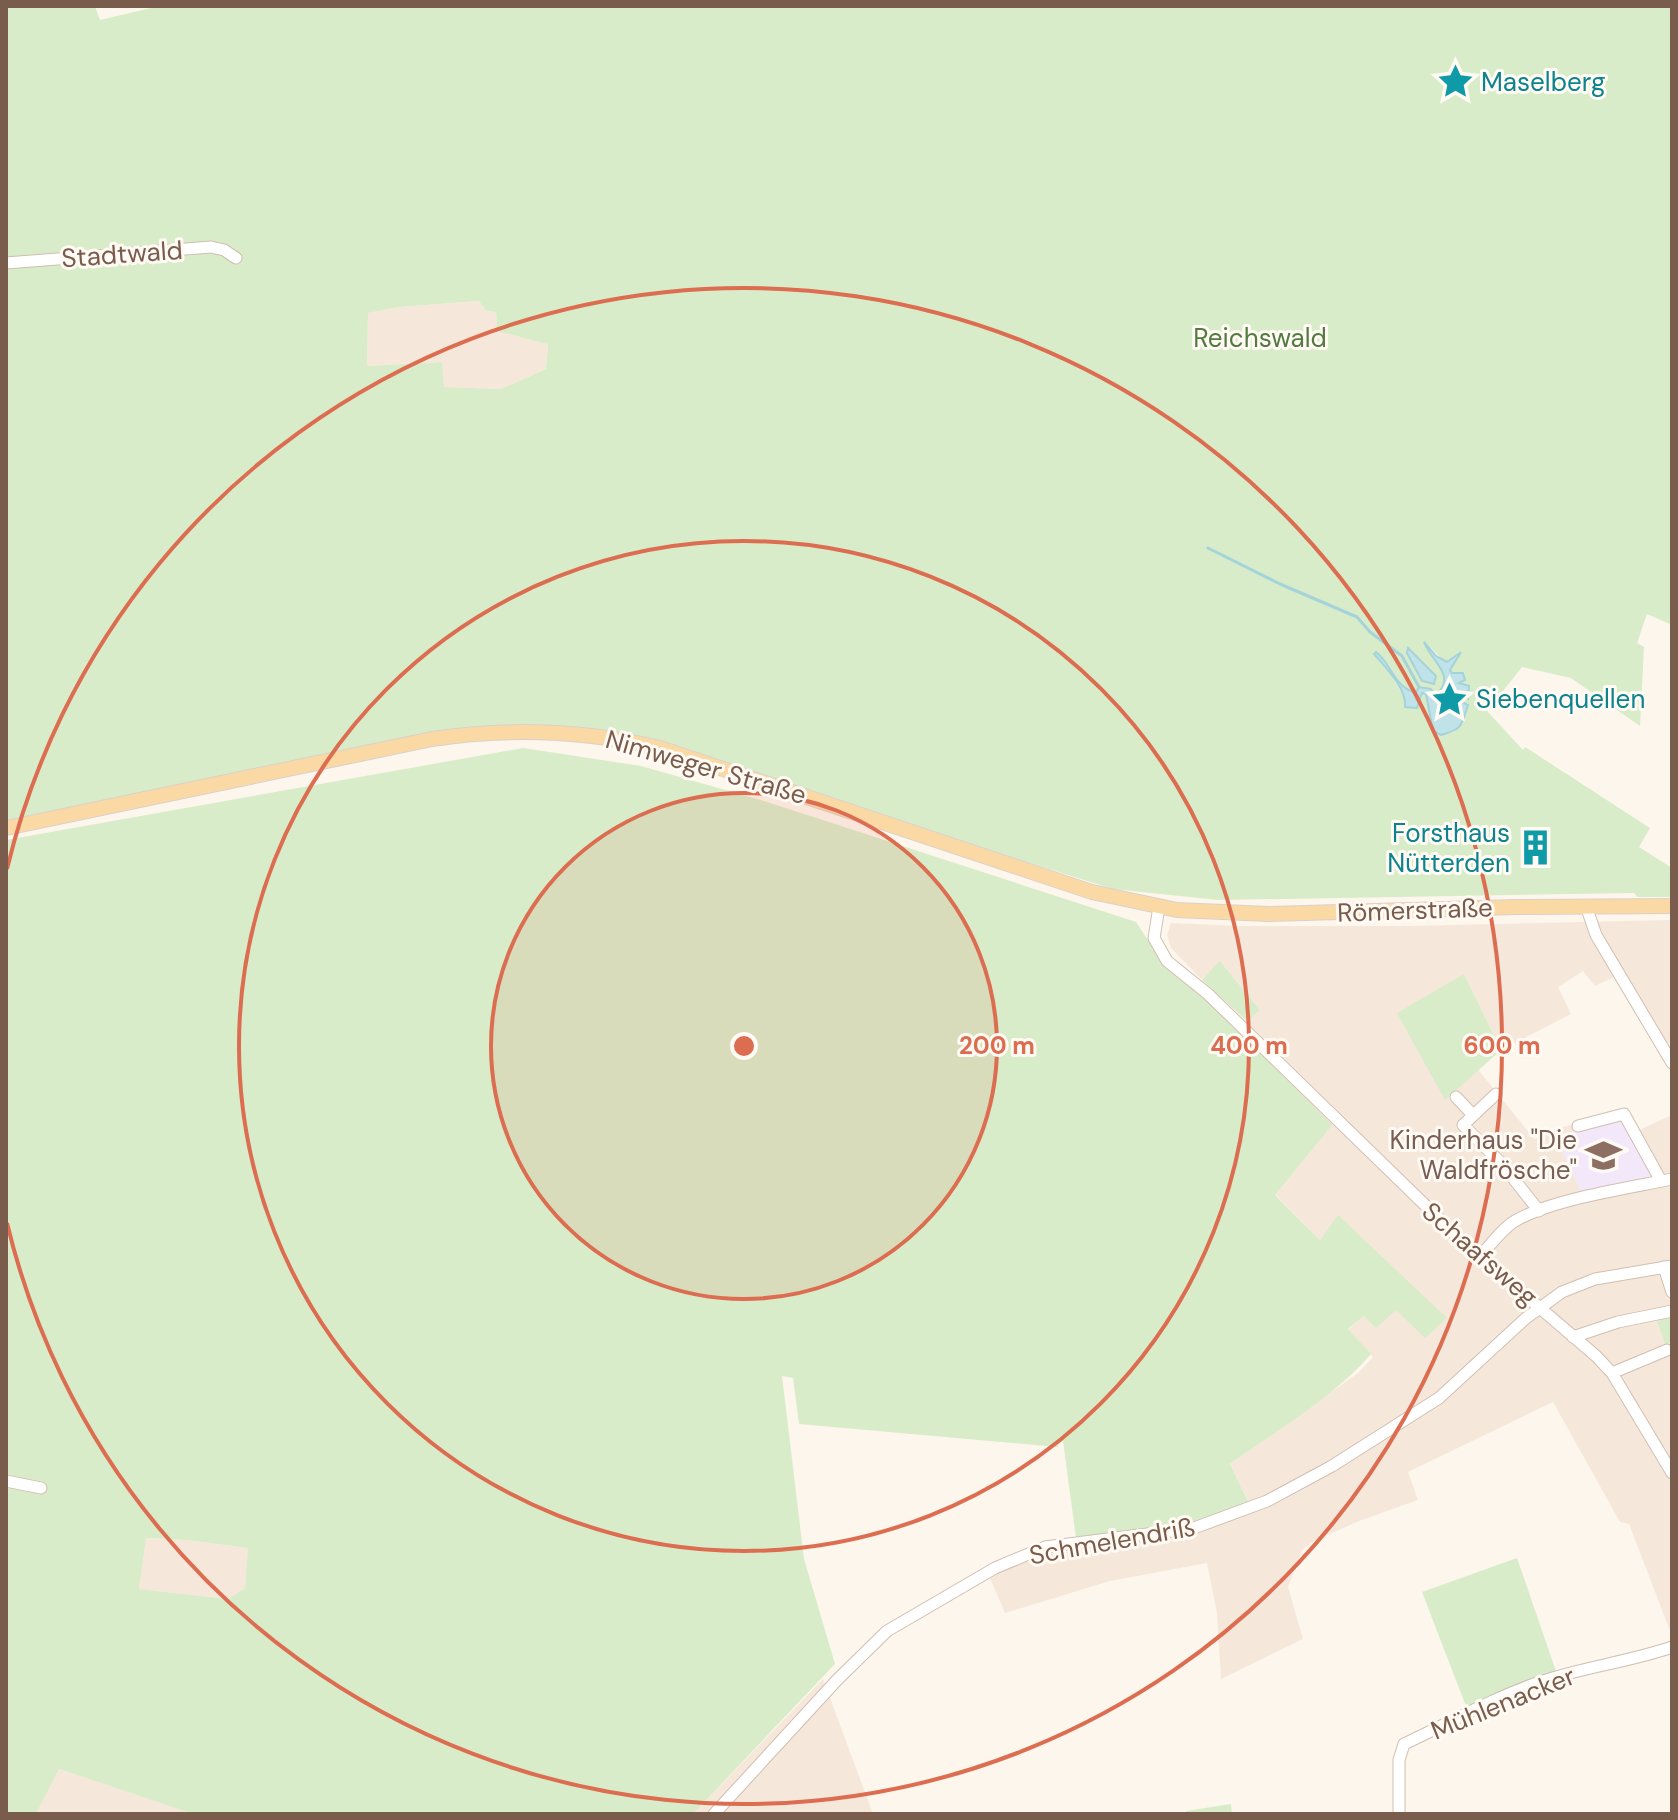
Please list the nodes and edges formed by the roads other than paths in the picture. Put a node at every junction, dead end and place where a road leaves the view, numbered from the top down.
1 (236, 258) dead end
2 (6, 263) edge
3 (6, 828) edge
4 (1586, 906) junction
5 (1672, 906) edge
6 (1159, 907) junction
7 (1672, 1063) edge
8 (1496, 1094) dead end
9 (1456, 1097) dead end
10 (1473, 1115) junction
11 (1578, 1126) dead end
12 (1666, 1180) edge
13 (1539, 1211) junction
14 (1480, 1257) junction
15 (1668, 1266) edge
16 (1672, 1292) edge
17 (1542, 1308) junction
18 (1672, 1311) edge
19 (1573, 1337) junction
20 (1667, 1350) dead end
21 (1612, 1373) junction
22 (1672, 1472) edge
23 (6, 1481) edge
24 (41, 1488) dead end
25 (1672, 1647) edge
26 (714, 1814) edge
27 (1399, 1814) edge

1 - 2 street, Stadtwald
3 - 6 main road, Nimweger Straße
4 - 5 main road, Römerstraße
4 - 6 main road, Römerstraße
4 - 7 street
6 - 14 street, Schaafsweg
8 - 10 street
9 - 10 street
10 - 13 street
11 - 12 street
12 - 13 street
13 - 14 street
14 - 17 street, Schaafsweg
15 - 16 street
15 - 17 street, Schmelendriß
17 - 19 street, Schaafsweg
17 - 26 street, Schmelendriß
18 - 19 street
19 - 21 street, Schaafsweg
20 - 21 street
21 - 22 street, Schaafsweg
23 - 24 street
25 - 27 street, Mühlenacker

